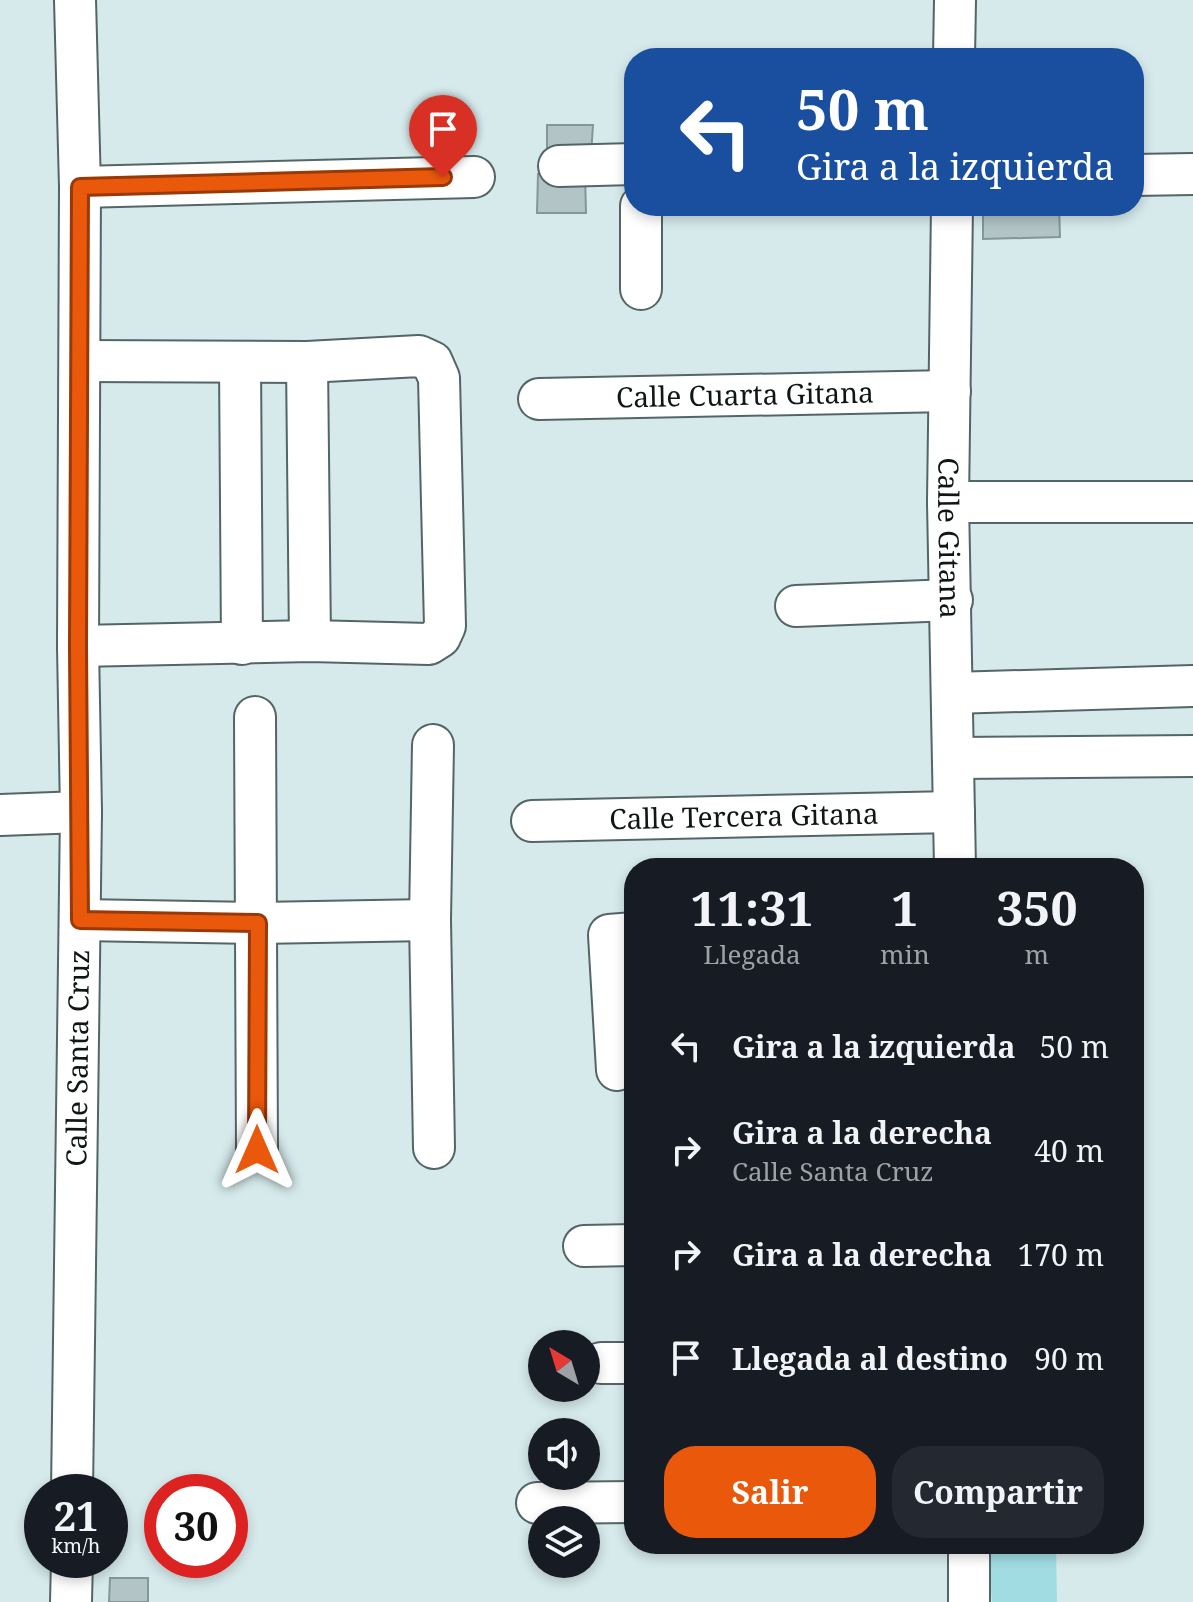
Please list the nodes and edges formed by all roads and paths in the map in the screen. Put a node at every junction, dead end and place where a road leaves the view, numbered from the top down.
1 (75, 0) edge
2 (955, 0) edge
3 (954, 48) edge
4 (624, 164) edge
5 (559, 166) dead end
6 (1193, 174) edge
7 (1144, 175) edge
8 (474, 177) dead end
9 (80, 187) junction
10 (641, 216) edge
11 (952, 216) edge
12 (641, 289) dead end
13 (80, 361) junction
14 (240, 362) junction
15 (307, 362) junction
16 (950, 391) junction
17 (539, 399) dead end
18 (948, 502) junction
19 (1193, 502) edge
20 (952, 600) junction
21 (796, 606) dead end
22 (310, 641) junction
23 (242, 644) junction
24 (78, 646) junction
25 (1193, 686) edge
26 (952, 693) junction
27 (255, 717) dead end
28 (433, 745) dead end
29 (1193, 756) edge
30 (955, 758) junction
31 (81, 812) junction
32 (954, 812) junction
33 (0, 815) edge
34 (532, 821) dead end
35 (955, 858) edge
36 (80, 920) junction
37 (430, 920) junction
38 (258, 923) junction
39 (622, 934) edge
40 (617, 1070) dead end
41 (434, 1148) dead end
42 (257, 1150) dead end
43 (624, 1245) edge
44 (584, 1246) dead end
45 (72, 1474) edge
46 (624, 1502) edge
47 (537, 1503) dead end
48 (969, 1554) edge
49 (72, 1578) edge
50 (71, 1602) edge
51 (969, 1602) edge

1 - 9 street, Calle Santa Cruz
2 - 3 street
4 - 5 street
6 - 7 street
8 - 9 street
9 - 13 street, Calle Santa Cruz
10 - 12 street
11 - 16 street, Calle Gitana
13 - 14 street
13 - 24 street, Calle Santa Cruz
14 - 15 street
14 - 23 street
15 - 22 street
15 - 22 street
16 - 17 street, Calle Cuarta Gitana
16 - 18 street, Calle Gitana
18 - 19 street
18 - 20 street, Calle Gitana
20 - 21 street
20 - 26 street, Calle Gitana
22 - 23 street
23 - 24 street
24 - 31 street, Calle Santa Cruz
25 - 26 street
26 - 30 street, Calle Gitana
27 - 38 street
28 - 37 street
29 - 30 street
30 - 32 street, Calle Gitana
31 - 33 street
31 - 36 street, Calle Santa Cruz
32 - 34 street, Calle Tercera Gitana
32 - 35 street, Calle Gitana
36 - 38 street
36 - 45 street, Calle Santa Cruz
37 - 38 street
37 - 41 street
38 - 42 street
39 - 40 street
43 - 44 street
46 - 47 street
48 - 51 street
49 - 50 street

